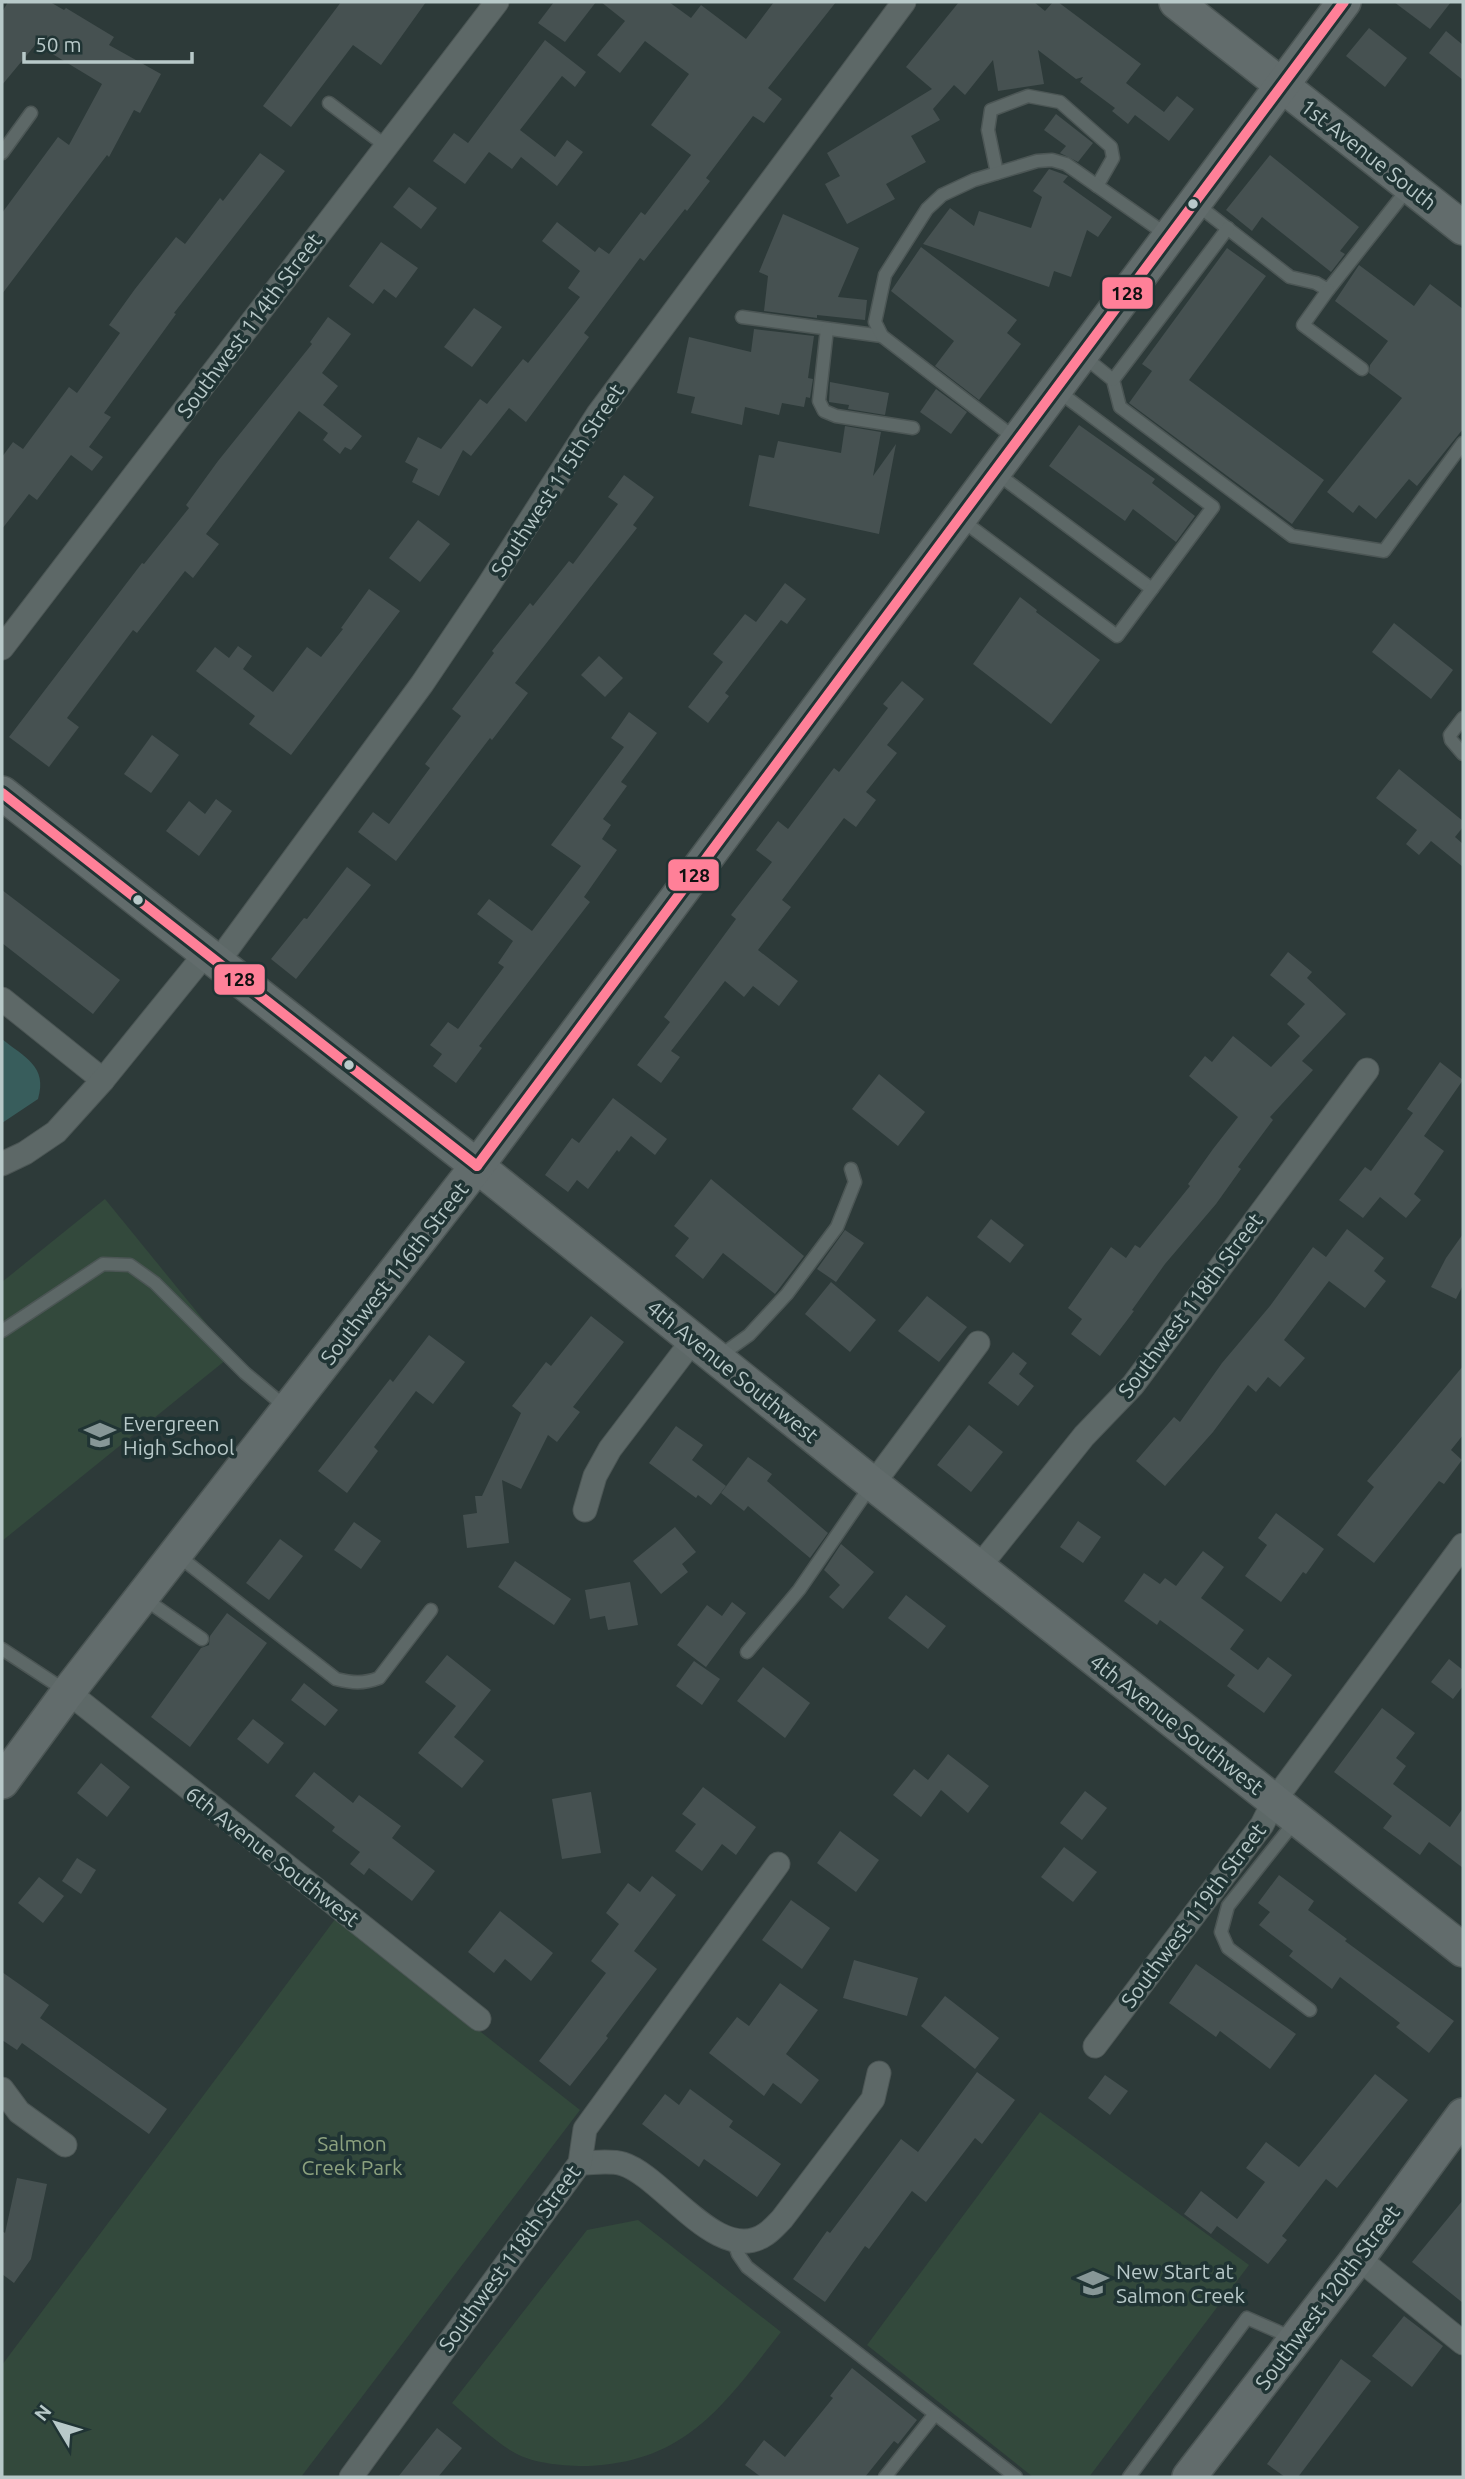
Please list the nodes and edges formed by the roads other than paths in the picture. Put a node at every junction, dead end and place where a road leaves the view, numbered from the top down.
1 (497, 2) edge
2 (904, 2) edge
3 (1176, 2) edge
4 (1344, 2) edge
5 (1280, 84) junction
6 (329, 103) dead end
7 (31, 113) dead end
8 (386, 146) junction
9 (2, 153) edge
10 (997, 173) junction
11 (1097, 186) junction
12 (1410, 186) junction
13 (1194, 201) junction
14 (1228, 228) junction
15 (1463, 228) edge
16 (1168, 236) junction
17 (1328, 290) junction
18 (742, 317) dead end
19 (827, 328) junction
20 (882, 337) junction
21 (1080, 354) junction
22 (1362, 369) dead end
23 (1113, 380) junction
24 (1054, 388) junction
25 (913, 429) dead end
26 (1016, 439) junction
27 (1463, 443) edge
28 (993, 471) junction
29 (959, 518) junction
30 (1152, 589) junction
31 (2, 648) edge
32 (1463, 718) edge
33 (1463, 754) edge
34 (2, 793) edge
35 (212, 958) junction
36 (2, 999) edge
37 (1367, 1070) dead end
38 (103, 1080) junction
39 (2, 1164) edge
40 (477, 1166) junction
41 (851, 1169) dead end
42 (2, 1331) edge
43 (978, 1343) dead end
44 (705, 1349) junction
45 (288, 1409) junction
46 (873, 1484) junction
47 (585, 1510) dead end
48 (1463, 1545) edge
49 (176, 1553) junction
50 (979, 1567) junction
51 (142, 1597) junction
52 (431, 1610) dead end
53 (202, 1639) dead end
54 (2, 1648) edge
55 (747, 1652) dead end
56 (68, 1692) junction
57 (2, 1782) edge
58 (1285, 1810) junction
59 (778, 1864) dead end
60 (1463, 1950) edge
61 (1310, 2010) dead end
62 (479, 2019) dead end
63 (1095, 2046) dead end
64 (879, 2073) dead end
65 (2, 2089) edge
66 (1463, 2115) edge
67 (65, 2145) dead end
68 (580, 2163) junction
69 (733, 2239) junction
70 (1358, 2258) junction
71 (1296, 2339) junction
72 (1463, 2343) edge
73 (935, 2414) junction
74 (351, 2477) edge
75 (885, 2477) edge
76 (1016, 2477) edge
77 (1129, 2477) edge
78 (1189, 2477) edge

1 - 8 street, Southwest 114th Street
2 - 35 street, Southwest 115th Street
3 - 5 street, 1st Avenue South
4 - 5 street, Southwest 116th Street
5 - 12 street, 1st Avenue South
5 - 13 street, Southwest 116th Street
6 - 8 lane
7 - 9 lane
8 - 31 street, Southwest 114th Street
10 - 11 lane
10 - 11 lane
10 - 20 lane
11 - 16 lane
12 - 15 street, 1st Avenue South
12 - 17 lane
13 - 14 lane
13 - 16 street, Southwest 116th Street
14 - 17 lane
14 - 23 lane
16 - 21 street, Southwest 116th Street
17 - 22 lane
18 - 19 lane
19 - 20 lane
19 - 25 lane
20 - 26 lane
21 - 23 lane
21 - 24 street, Southwest 116th Street
23 - 27 lane
24 - 26 street, Southwest 116th Street
24 - 30 lane
26 - 28 street, Southwest 116th Street
28 - 29 street, Southwest 116th Street
28 - 30 lane
29 - 30 lane
29 - 40 street, Southwest 116th Street
32 - 33 lane
34 - 35 street, 4th Avenue Southwest
35 - 38 street, Southwest 115th Street
35 - 40 street, 4th Avenue Southwest
36 - 38 street
37 - 50 street, Southwest 118th Street
38 - 39 street, Southwest 115th Street
40 - 44 street, 4th Avenue Southwest
40 - 45 street, Southwest 116th Street
41 - 44 lane
42 - 45 lane
43 - 46 street
44 - 46 street, 4th Avenue Southwest
44 - 47 street
45 - 49 street, Southwest 116th Street
46 - 50 street, 4th Avenue Southwest
46 - 55 lane
48 - 58 street, Southwest 119th Street
49 - 51 street, Southwest 116th Street
49 - 52 lane
50 - 58 street, 4th Avenue Southwest
51 - 53 lane
51 - 56 street, Southwest 116th Street
54 - 56 lane
56 - 57 street, Southwest 116th Street
56 - 62 street, 6th Avenue Southwest
58 - 60 street, 4th Avenue Southwest
58 - 61 lane
58 - 63 street, Southwest 119th Street
59 - 68 street, Southwest 118th Street
64 - 69 street
65 - 67 street
66 - 70 street, Southwest 120th Street
68 - 69 street
68 - 74 street, Southwest 118th Street
69 - 73 lane
70 - 71 street, Southwest 120th Street
70 - 72 street
71 - 77 lane
71 - 78 street, Southwest 120th Street
73 - 75 lane
73 - 76 lane

